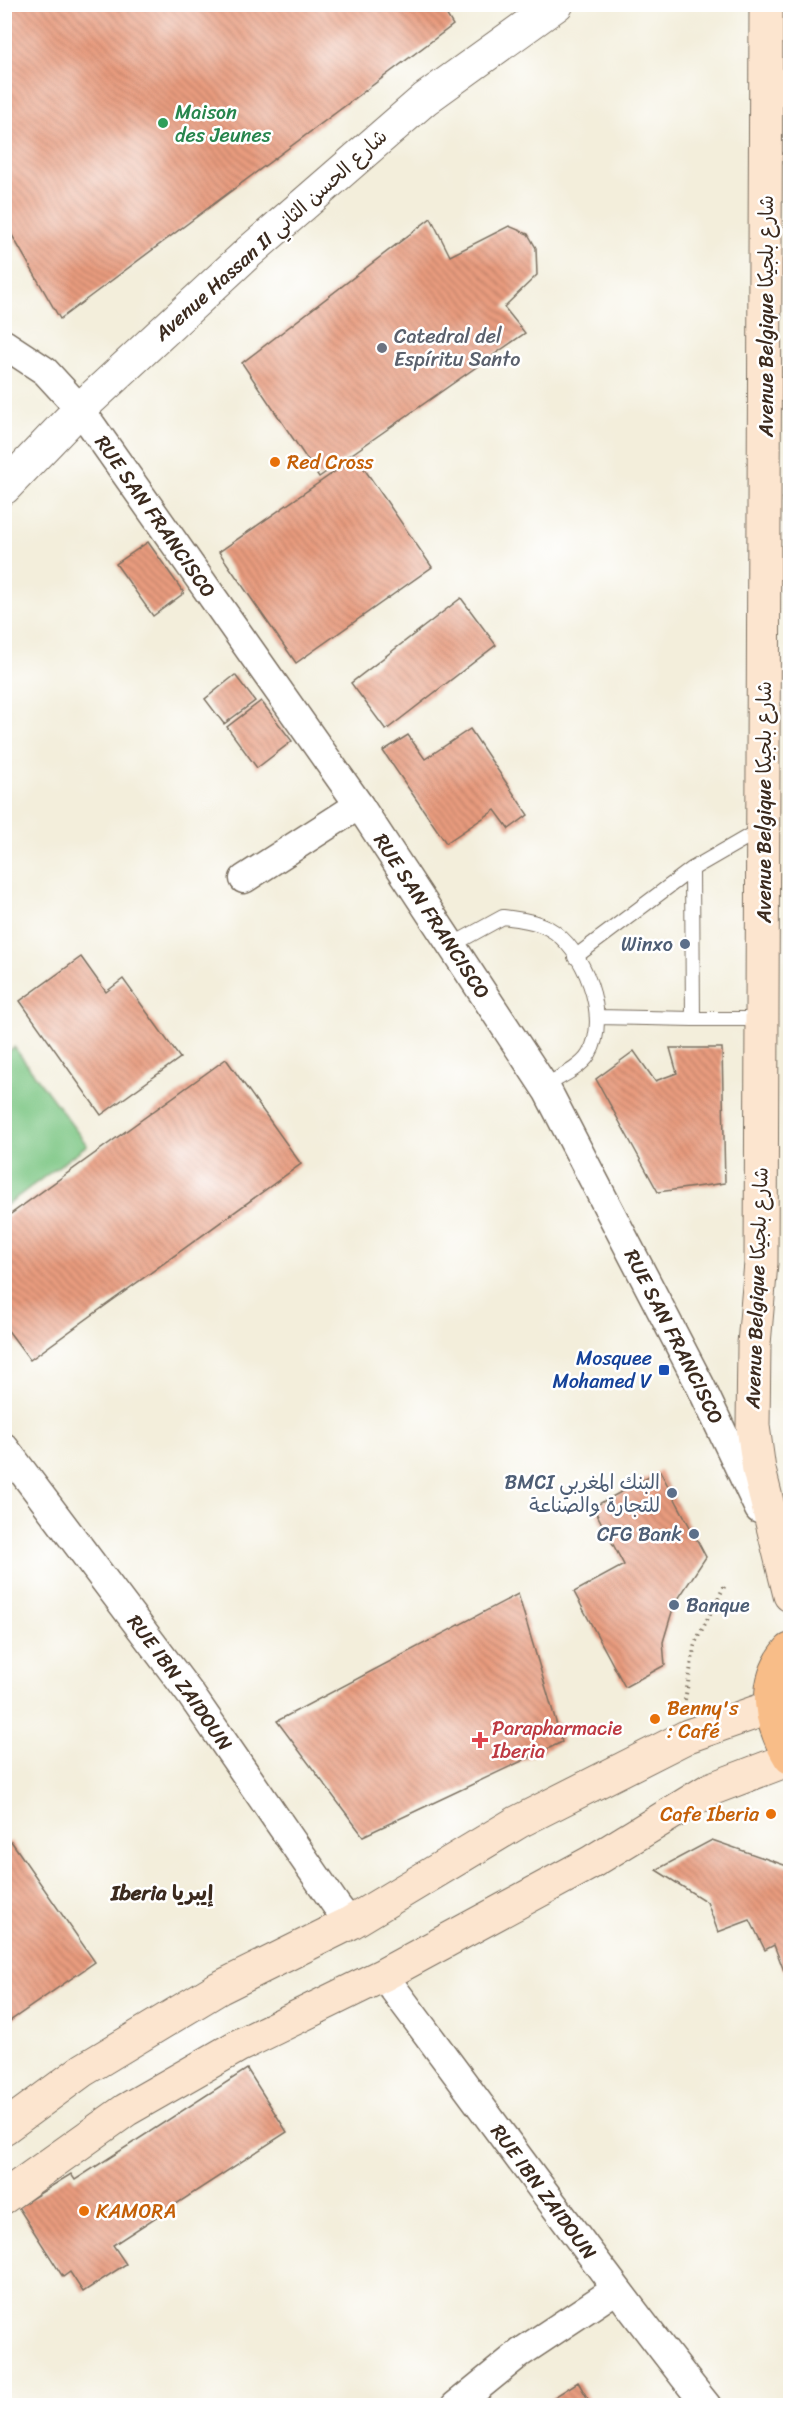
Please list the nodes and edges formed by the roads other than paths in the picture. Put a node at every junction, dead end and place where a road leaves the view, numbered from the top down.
1 (557, 4) edge
2 (766, 4) edge
3 (4, 344) edge
4 (80, 409) junction
5 (4, 488) edge
6 (359, 805) junction
7 (764, 827) junction
8 (692, 869) junction
9 (244, 879) dead end
10 (452, 945) junction
11 (575, 957) junction
12 (598, 1017) junction
13 (693, 1019) junction
14 (763, 1019) junction
15 (544, 1086) junction
16 (4, 1447) edge
17 (777, 1545) junction
18 (790, 1595) edge
19 (790, 1650) edge
20 (771, 1707) junction
21 (790, 1758) edge
22 (350, 1923) junction
23 (383, 1975) junction
24 (4, 2128) edge
25 (4, 2197) edge
26 (615, 2290) junction
27 (455, 2406) edge
28 (707, 2406) edge

1 - 4 street, Avenue Hassan II شارع الحسن الثاني
2 - 7 main road, Avenue Belgique شارع بلجيكا
3 - 4 street, RUE SAN FRANCISCO
4 - 5 street, Avenue Hassan II شارع الحسن الثاني
4 - 6 street, RUE SAN FRANCISCO
6 - 9 street
6 - 10 street, RUE SAN FRANCISCO
7 - 8 lane
7 - 14 main road, Avenue Belgique شارع بلجيكا
8 - 11 lane
8 - 13 lane
10 - 11 lane
10 - 15 street, RUE SAN FRANCISCO
11 - 12 lane
12 - 13 lane
12 - 15 lane
13 - 14 lane
14 - 17 main road, Avenue Belgique شارع بلجيكا
15 - 17 street, RUE SAN FRANCISCO
16 - 22 street, RUE IBN ZAIDOUN
17 - 18 main road, Avenue Belgique شارع بلجيكا
19 - 20 main road
20 - 21 main road
20 - 22 main road
21 - 23 main road
22 - 24 main road
23 - 25 main road
23 - 26 street, RUE IBN ZAIDOUN
26 - 27 street
26 - 28 street, RUE IBN ZAIDOUN

